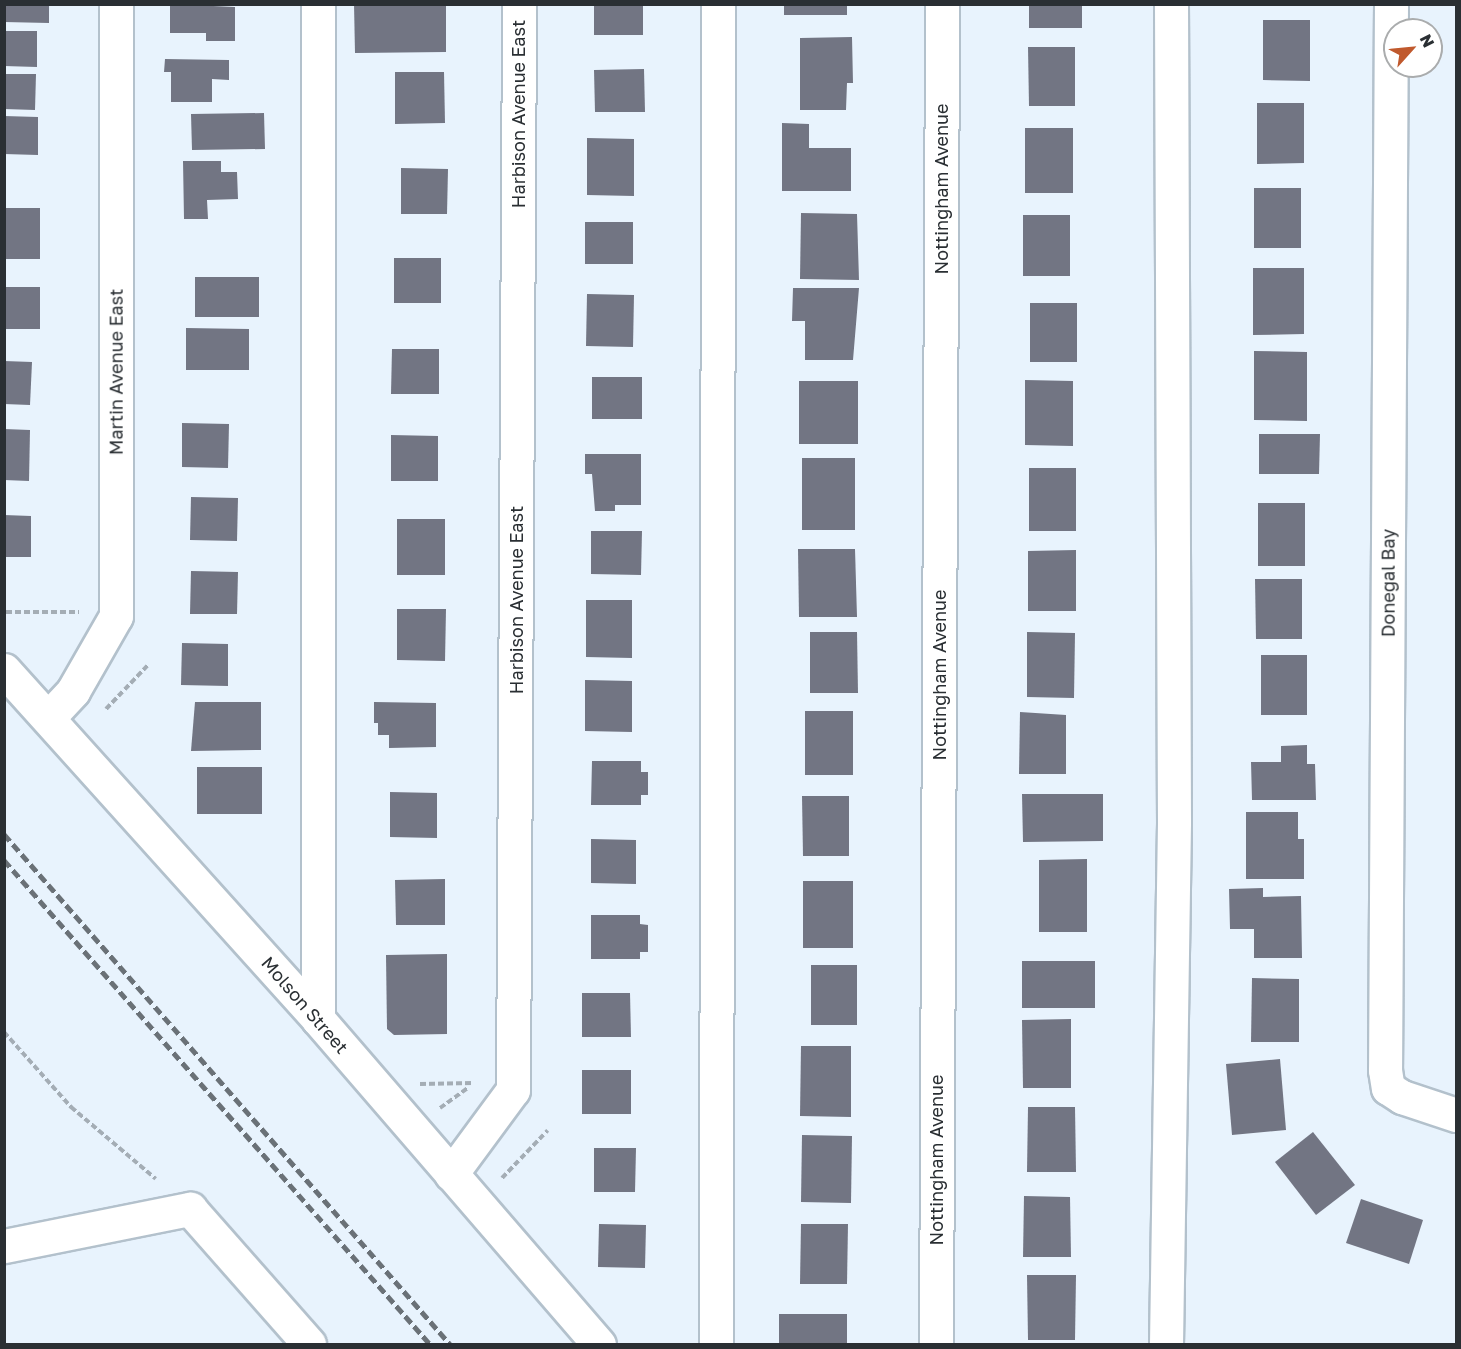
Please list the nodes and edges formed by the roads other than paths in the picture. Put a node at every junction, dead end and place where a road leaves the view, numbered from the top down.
1 (116, 4) edge
2 (318, 4) edge
3 (519, 4) edge
4 (718, 4) edge
5 (942, 4) edge
6 (1171, 4) edge
7 (1391, 4) edge
8 (4, 670) edge
9 (48, 718) junction
10 (318, 1019) junction
11 (1456, 1115) edge
12 (451, 1174) junction
13 (4, 1246) edge
14 (309, 1344) edge
15 (599, 1344) edge
16 (716, 1344) edge
17 (936, 1344) edge
18 (1166, 1344) edge

1 - 9 street, Martin Avenue East
2 - 10 street
3 - 12 street, Harbison Avenue East
4 - 16 street
5 - 17 street, Nottingham Avenue
6 - 18 street
7 - 11 street, Donegal Bay
8 - 9 street, Molson Street
9 - 10 street, Molson Street
10 - 12 street, Molson Street
12 - 15 street, Molson Street
13 - 14 street

